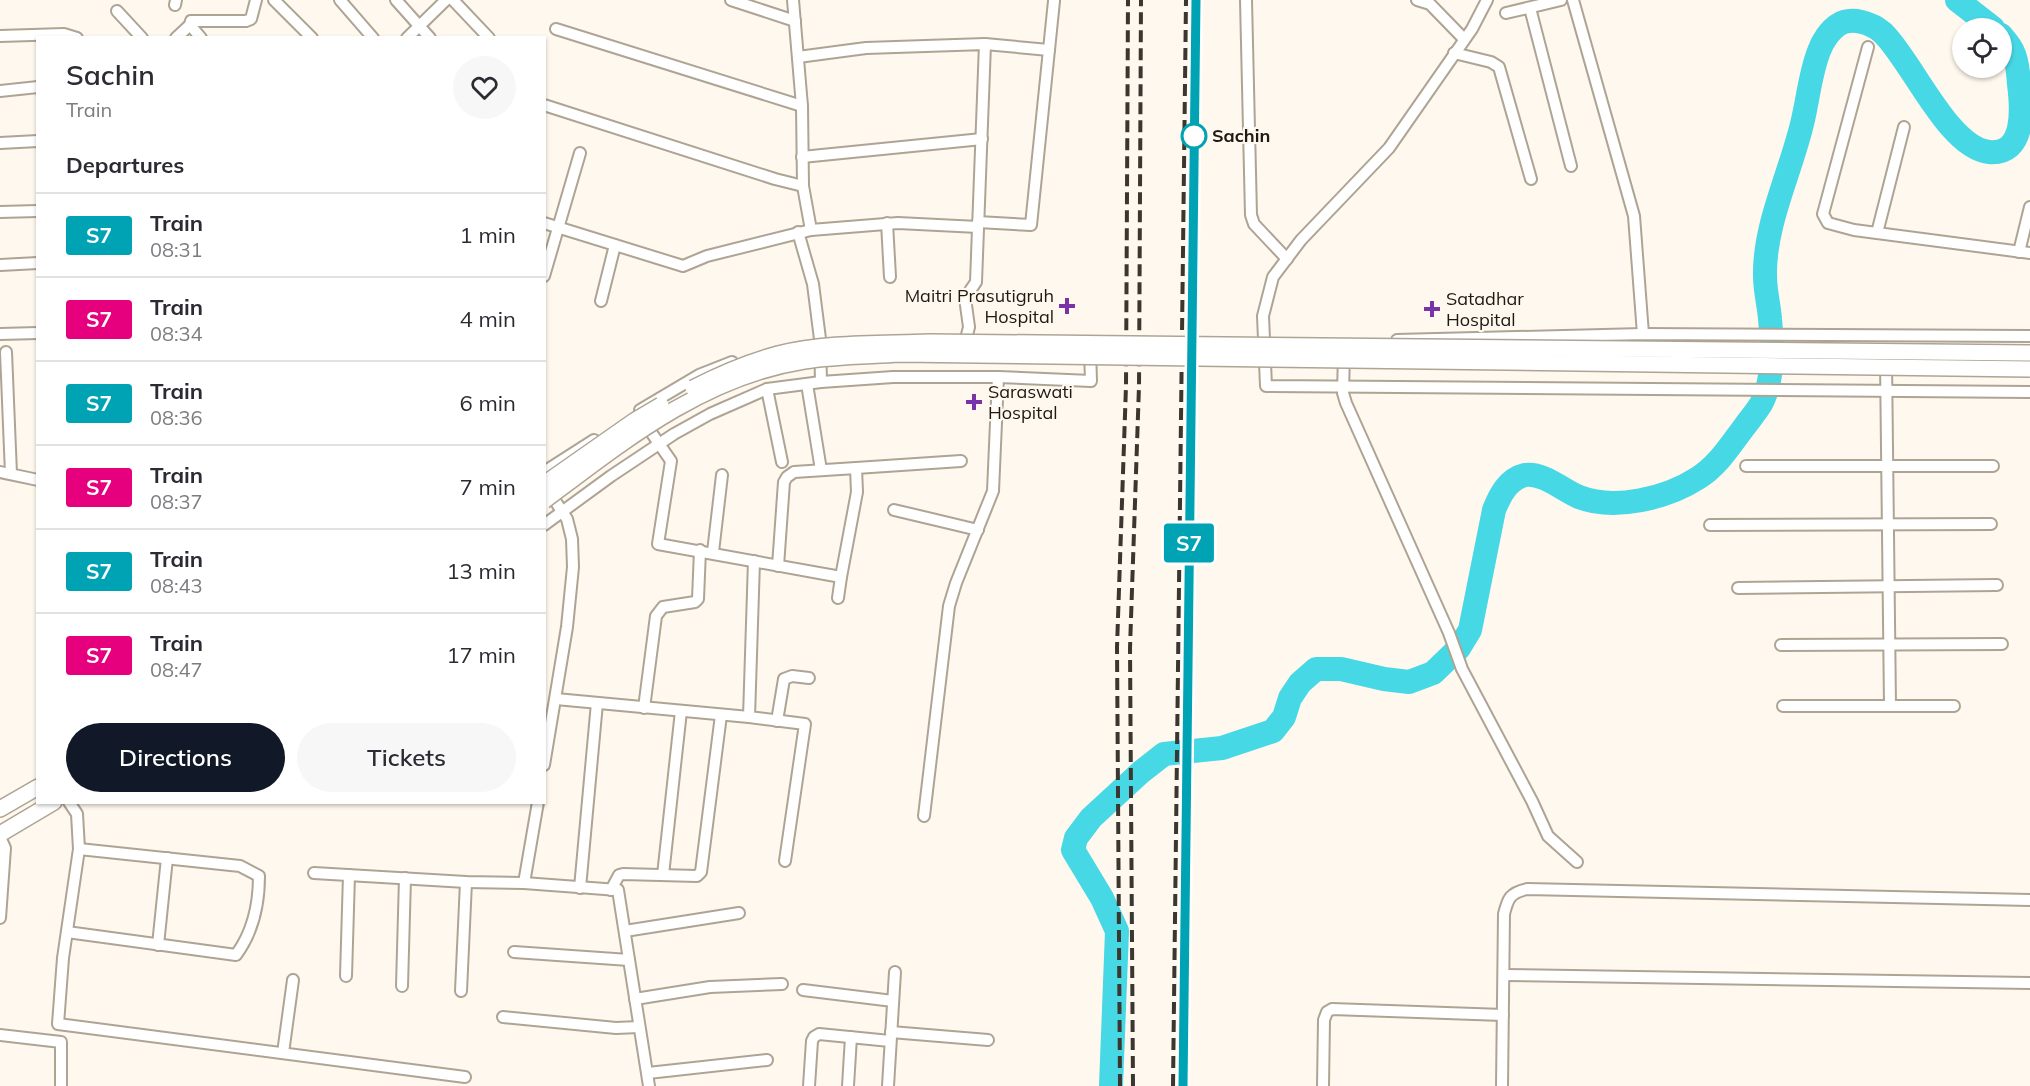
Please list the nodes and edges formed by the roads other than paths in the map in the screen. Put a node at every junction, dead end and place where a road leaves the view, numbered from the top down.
1 (256, 0) edge
2 (274, 0) edge
3 (340, 0) edge
4 (396, 0) edge
5 (446, 0) edge
6 (453, 0) edge
7 (731, 0) edge
8 (793, 0) edge
9 (1246, 0) edge
10 (1417, 0) edge
11 (1487, 0) edge
12 (1561, 0) edge
13 (1573, 0) edge
14 (1054, 1) edge
15 (1530, 8) junction
16 (117, 11) dead end
17 (1506, 14) dead end
18 (795, 21) junction
19 (190, 26) junction
20 (419, 26) junction
21 (556, 29) dead end
22 (0, 36) edge
23 (70, 36) edge
24 (140, 36) edge
25 (178, 36) edge
26 (199, 36) edge
27 (310, 36) edge
28 (371, 36) edge
29 (409, 36) edge
30 (428, 36) edge
31 (487, 36) edge
32 (1464, 39) junction
33 (985, 44) junction
34 (1868, 47) dead end
35 (1049, 50) junction
36 (1454, 53) junction
37 (798, 57) junction
38 (36, 87) edge
39 (0, 91) edge
40 (546, 106) edge
41 (802, 106) junction
42 (1904, 127) dead end
43 (982, 139) junction
44 (36, 141) edge
45 (0, 143) edge
46 (580, 153) dead end
47 (802, 157) junction
48 (1571, 166) dead end
49 (1531, 179) dead end
50 (803, 186) junction
51 (2030, 207) edge
52 (36, 211) edge
53 (0, 212) edge
54 (546, 223) edge
55 (887, 224) junction
56 (978, 225) junction
57 (558, 227) junction
58 (811, 230) junction
59 (798, 232) junction
60 (1877, 233) junction
61 (615, 245) junction
62 (2025, 253) edge
63 (1287, 259) junction
64 (36, 264) edge
65 (0, 265) edge
66 (546, 269) edge
67 (890, 277) dead end
68 (601, 301) dead end
69 (36, 333) edge
70 (0, 334) edge
71 (1642, 334) junction
72 (967, 335) junction
73 (1885, 336) junction
74 (2030, 336) edge
75 (820, 339) junction
76 (1264, 340) junction
77 (1344, 341) junction
78 (6, 352) dead end
79 (2030, 353) edge
80 (2030, 369) edge
81 (998, 377) junction
82 (821, 382) junction
83 (807, 384) junction
84 (1343, 387) junction
85 (767, 389) junction
86 (1887, 391) junction
87 (2030, 392) edge
88 (637, 412) junction
89 (658, 444) junction
90 (961, 461) dead end
91 (782, 462) dead end
92 (1746, 466) dead end
93 (1887, 466) junction
94 (1993, 466) dead end
95 (856, 468) junction
96 (821, 470) junction
97 (546, 471) edge
98 (5, 473) edge
99 (722, 475) dead end
100 (36, 480) edge
101 (546, 484) edge
102 (546, 488) edge
103 (546, 500) edge
104 (894, 510) dead end
105 (564, 512) junction
106 (546, 524) edge
107 (1991, 524) dead end
108 (1710, 525) dead end
109 (1888, 525) junction
110 (978, 530) junction
111 (700, 550) junction
112 (713, 552) junction
113 (754, 561) junction
114 (778, 566) junction
115 (841, 577) junction
116 (1888, 585) junction
117 (1997, 585) dead end
118 (1738, 588) dead end
119 (838, 598) dead end
120 (1889, 644) junction
121 (2002, 644) dead end
122 (1781, 645) dead end
123 (809, 678) dead end
124 (556, 699) junction
125 (597, 703) junction
126 (1783, 706) dead end
127 (1890, 706) junction
128 (1954, 706) dead end
129 (645, 708) junction
130 (681, 711) junction
131 (721, 715) junction
132 (749, 717) junction
133 (777, 721) junction
134 (546, 754) edge
135 (36, 788) edge
136 (51, 804) edge
137 (70, 804) edge
138 (538, 804) edge
139 (6, 806) edge
140 (924, 816) dead end
141 (22, 821) junction
142 (0, 836) edge
143 (79, 849) junction
144 (167, 858) junction
145 (785, 861) dead end
146 (1577, 862) dead end
147 (314, 873) dead end
148 (349, 875) junction
149 (663, 875) junction
150 (405, 878) junction
151 (466, 882) junction
152 (524, 882) junction
153 (580, 888) junction
154 (611, 890) junction
155 (2030, 900) edge
156 (739, 914) dead end
157 (0, 918) edge
158 (625, 931) junction
159 (67, 932) junction
160 (158, 945) junction
161 (514, 952) dead end
162 (629, 960) junction
163 (895, 972) dead end
164 (1504, 975) junction
165 (346, 976) dead end
166 (293, 980) dead end
167 (2030, 983) edge
168 (782, 984) dead end
169 (402, 986) dead end
170 (803, 990) dead end
171 (461, 991) dead end
172 (635, 999) junction
173 (893, 1000) junction
174 (1503, 1015) junction
175 (504, 1017) dead end
176 (58, 1024) junction
177 (639, 1027) junction
178 (0, 1035) edge
179 (891, 1036) junction
180 (851, 1037) junction
181 (988, 1040) dead end
182 (57, 1042) junction
183 (283, 1053) junction
184 (767, 1060) dead end
185 (648, 1073) junction
186 (465, 1077) dead end
187 (61, 1086) edge
188 (649, 1086) edge
189 (809, 1086) edge
190 (848, 1086) edge
191 (888, 1086) edge
192 (1323, 1086) edge
193 (1502, 1086) edge

1 - 19 street
2 - 27 street
3 - 28 street
4 - 20 street
5 - 20 street
6 - 31 street
7 - 18 street
8 - 18 street
9 - 63 street
10 - 32 street
11 - 32 street
12 - 15 street
13 - 71 street
14 - 35 street
15 - 17 street
15 - 48 street
16 - 24 street
18 - 37 street
19 - 25 street
19 - 26 street
20 - 29 street
20 - 30 street
21 - 41 street
22 - 23 street
32 - 36 street
33 - 35 street
33 - 37 street
33 - 43 street
34 - 60 street
35 - 56 street
36 - 49 street
36 - 63 street
37 - 41 street
38 - 39 street
40 - 50 street
41 - 47 street
42 - 60 street
43 - 47 street
43 - 56 street
44 - 45 street
46 - 57 street
47 - 50 street
50 - 58 street
51 - 62 street
52 - 53 street
54 - 57 street
55 - 56 street
55 - 58 street
55 - 67 street
56 - 72 street
57 - 61 street
57 - 66 street
58 - 59 street
59 - 61 street
59 - 75 street
60 - 62 street
61 - 68 street
63 - 76 street
64 - 65 street
69 - 70 street
71 - 73 street
71 - 77 street
72 - 75 street
72 - 81 street
73 - 74 street
73 - 86 street
75 - 82 street
75 - 88 street
76 - 77 street
76 - 84 street
77 - 84 street
78 - 98 street
79 - 101 main road, bridge
80 - 103 main road, bridge
81 - 82 street
81 - 110 street
82 - 83 street
83 - 85 street
83 - 96 street
84 - 86 street
84 - 146 street
85 - 89 street
85 - 91 street
86 - 87 street
86 - 93 street
88 - 89 street
88 - 97 street
89 - 105 street
89 - 111 street
90 - 95 street
92 - 93 street
93 - 94 street
93 - 109 street
95 - 96 street
95 - 115 street
96 - 114 street
98 - 100 street
99 - 112 street
102 - 105 street
104 - 110 street
105 - 106 street
105 - 124 street
107 - 109 street
108 - 109 street
109 - 116 street
110 - 140 street
111 - 112 street
111 - 129 street
112 - 113 street
113 - 114 street
113 - 132 street
114 - 115 street
115 - 119 street
116 - 117 street
116 - 118 street
116 - 120 street
120 - 121 street
120 - 122 street
120 - 127 street
123 - 133 street
124 - 125 street
124 - 134 street
125 - 129 street
125 - 153 street
126 - 127 street
127 - 128 street
129 - 130 street
130 - 131 street
130 - 149 street
131 - 132 street
131 - 149 street
132 - 133 street
133 - 145 street
135 - 139 main road
136 - 141 main road
137 - 143 street
138 - 152 street
139 - 141 main road
141 - 142 main road
142 - 157 street
143 - 144 street
143 - 159 street
144 - 160 street
144 - 160 street
147 - 148 street
148 - 150 street
148 - 165 street
149 - 154 street
150 - 151 street
150 - 169 street
151 - 152 street
151 - 171 street
152 - 153 street
153 - 154 street
154 - 158 street
155 - 164 street
156 - 158 street
158 - 162 street
159 - 160 street
159 - 176 street
161 - 162 street
162 - 172 street
163 - 173 street
164 - 167 street
164 - 174 street
166 - 183 street
168 - 172 street
170 - 173 street
172 - 177 street
173 - 179 street
174 - 192 street
174 - 193 street
175 - 177 street
176 - 182 street
176 - 183 street
177 - 185 street
178 - 182 street
179 - 180 street
179 - 181 street
179 - 191 street
180 - 189 street
180 - 190 street
182 - 187 street
183 - 186 street
184 - 185 street
185 - 188 street

